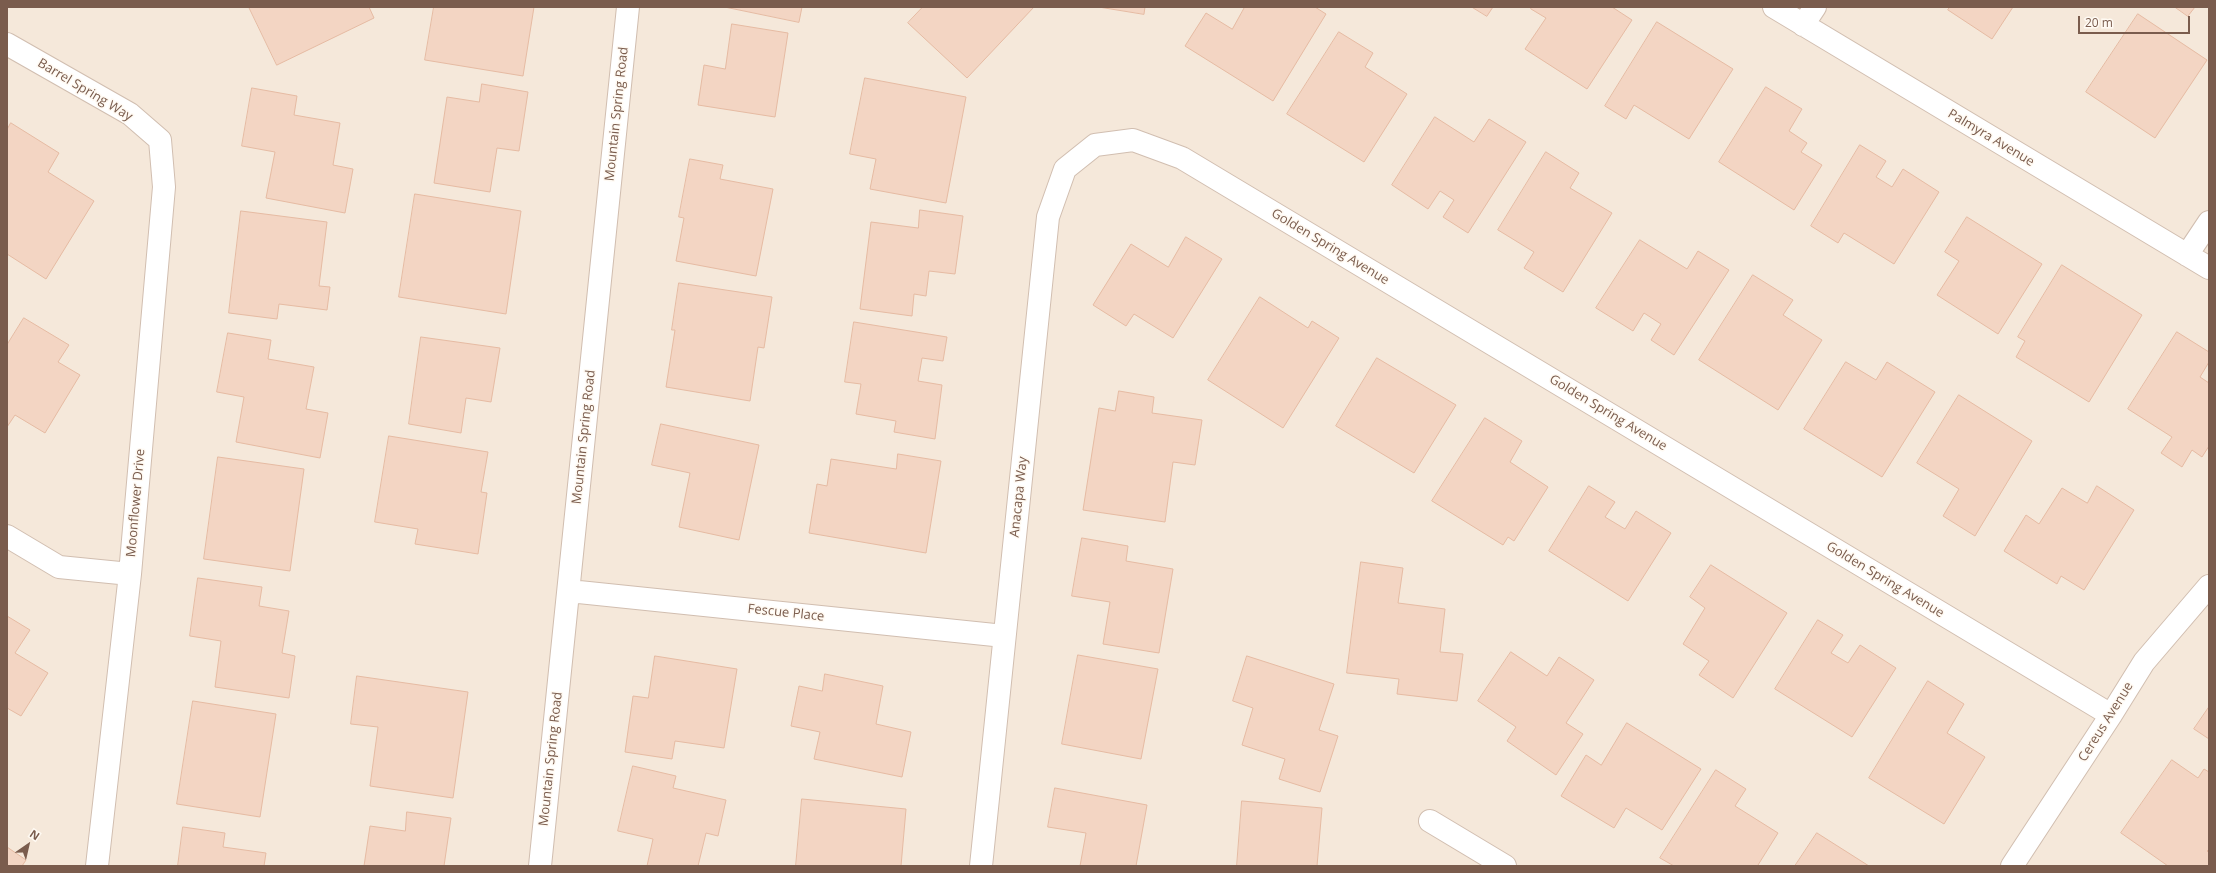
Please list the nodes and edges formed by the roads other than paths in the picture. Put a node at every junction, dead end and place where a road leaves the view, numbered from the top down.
1 (628, 7) edge
2 (1774, 7) edge
3 (1815, 7) edge
4 (1803, 25) junction
5 (7, 44) edge
6 (160, 140) joint
7 (1095, 145) joint
8 (2209, 222) edge
9 (2187, 255) junction
10 (2209, 268) edge
11 (7, 536) edge
12 (130, 574) junction
13 (2209, 586) edge
14 (568, 591) junction
15 (1004, 636) junction
16 (2111, 715) junction
17 (1430, 821) dead end
18 (97, 866) edge
19 (540, 866) edge
20 (981, 866) edge
21 (1505, 866) edge
22 (2012, 866) edge

1 - 14 street, Mountain Spring Road
2 - 4 street, Palmyra Avenue
3 - 4 street
4 - 9 street, Palmyra Avenue
5 - 6 street, Barrel Spring Way
6 - 12 street, Moonflower Drive
7 - 15 street, Anacapa Way
7 - 16 street, Golden Spring Avenue
8 - 9 street
9 - 10 street, Palmyra Avenue
11 - 12 street
12 - 18 street, Moonflower Drive
13 - 16 street, Cereus Avenue
14 - 15 street, Fescue Place
14 - 19 street, Mountain Spring Road
15 - 20 street, Anacapa Way
16 - 22 street, Cereus Avenue
17 - 21 street

